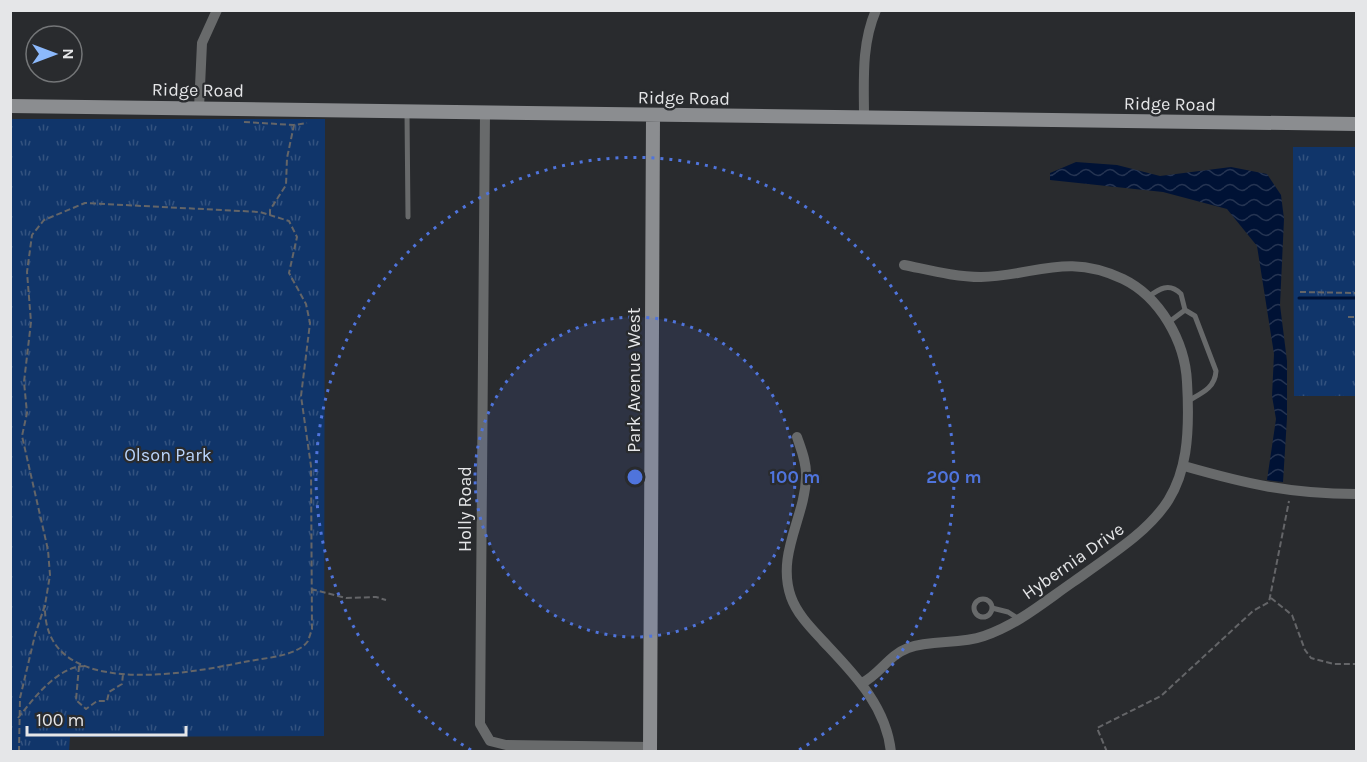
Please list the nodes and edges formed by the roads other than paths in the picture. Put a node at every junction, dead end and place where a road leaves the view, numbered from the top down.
1 (218, 10) edge
2 (876, 10) edge
3 (10, 106) edge
4 (199, 108) junction
5 (407, 112) junction
6 (485, 113) junction
7 (653, 116) junction
8 (864, 118) junction
9 (1356, 124) edge
10 (408, 217) dead end
11 (904, 265) dead end
12 (1148, 297) junction
13 (1185, 310) junction
14 (1169, 322) junction
15 (1188, 401) junction
16 (797, 437) dead end
17 (1184, 466) junction
18 (1356, 494) edge
19 (992, 608) dead end
20 (1019, 619) junction
21 (862, 683) junction
22 (889, 742) edge
23 (650, 749) edge

1 - 4 street
2 - 8 street
3 - 4 street, Ridge Road
4 - 5 street, Ridge Road
5 - 6 street, Ridge Road
5 - 10 lane
6 - 7 street, Ridge Road
6 - 23 street, Holly Road
7 - 8 street, Ridge Road
7 - 23 street, Park Avenue West
8 - 9 street, Ridge Road
11 - 12 street
12 - 13 lane
12 - 14 street
13 - 14 lane
13 - 15 lane
14 - 15 street, Hybernia Drive
15 - 17 street, Hybernia Drive
16 - 21 street
17 - 18 street
17 - 20 street, Hybernia Drive
19 - 20 lane
20 - 21 street, Hybernia Drive
21 - 22 street

